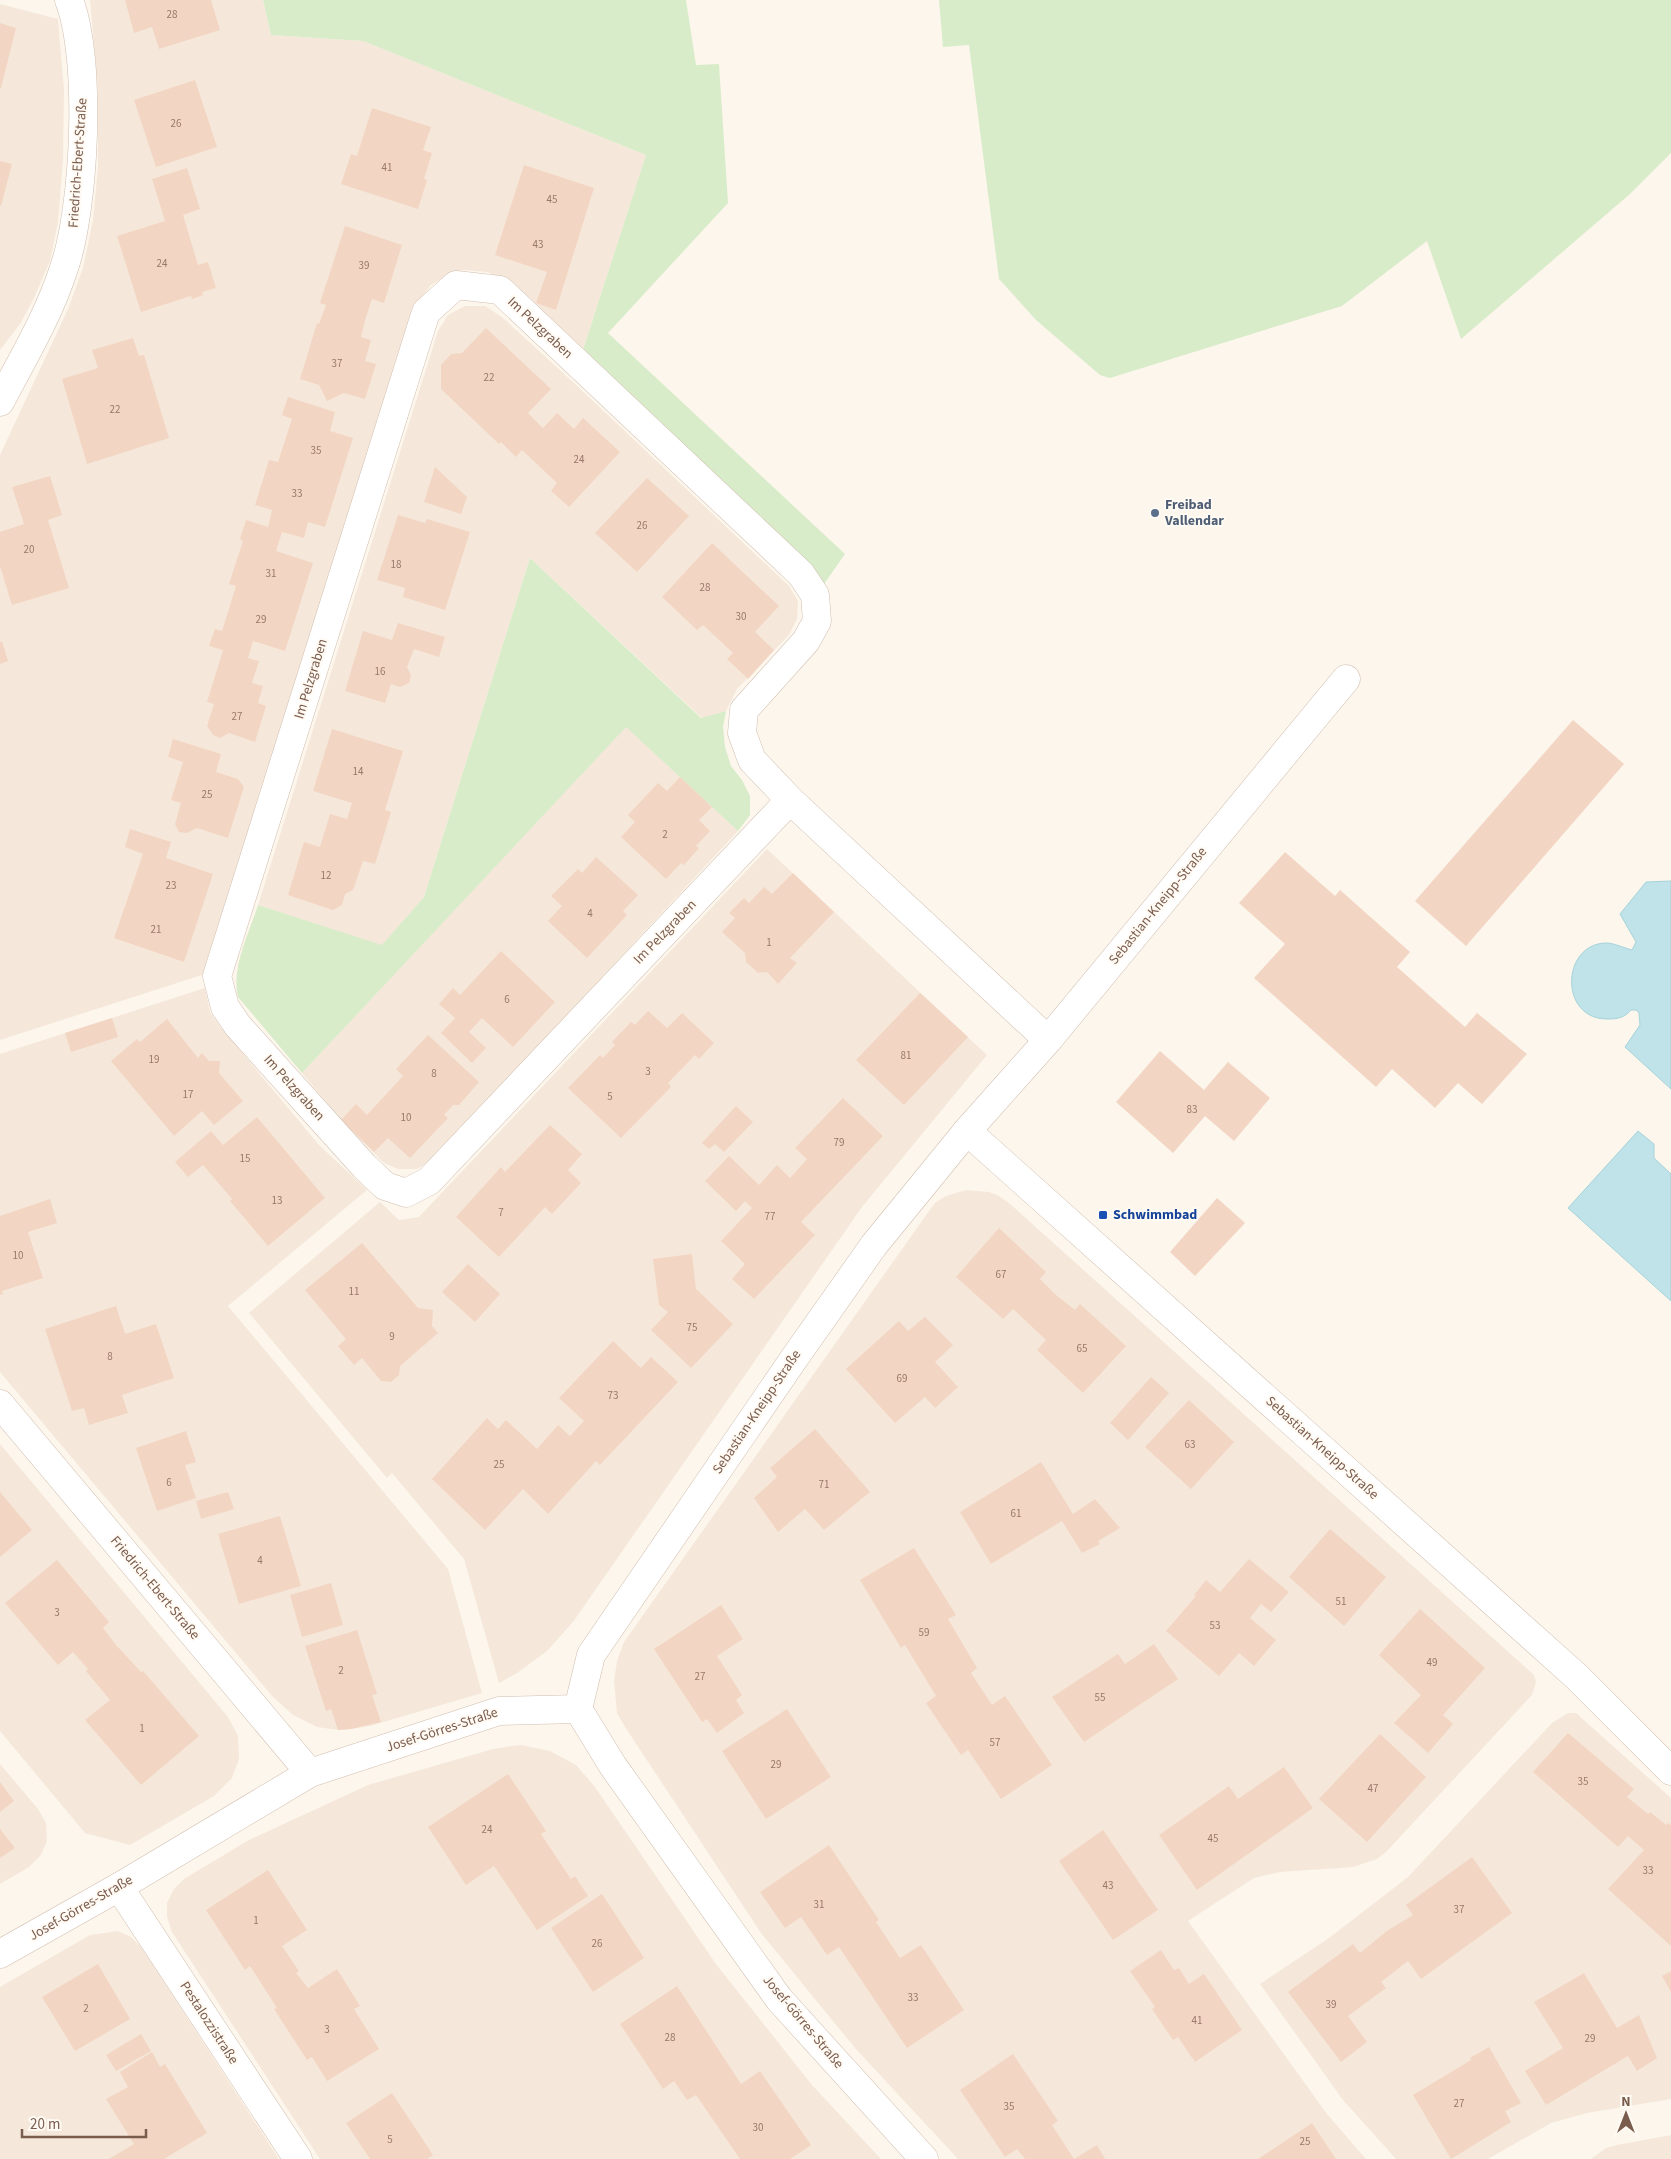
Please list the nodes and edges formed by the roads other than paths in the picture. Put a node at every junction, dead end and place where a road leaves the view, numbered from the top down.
1 (69, 0) edge
2 (0, 402) edge
3 (1346, 679) dead end
4 (790, 800) junction
5 (1048, 1040) junction
6 (967, 1131) junction
7 (0, 1404) edge
8 (578, 1709) junction
9 (1671, 1771) edge
10 (310, 1773) junction
11 (119, 1887) junction
12 (0, 1954) edge
13 (298, 2159) edge
14 (924, 2159) edge

1 - 2 street, Friedrich-Ebert-Straße
3 - 5 street, Sebastian-Kneipp-Straße
4 - 4 street, Im Pelzgraben
4 - 5 street, Im Pelzgraben
5 - 6 street, Sebastian-Kneipp-Straße
6 - 8 street, Sebastian-Kneipp-Straße
6 - 9 street, Sebastian-Kneipp-Straße
7 - 10 street, Friedrich-Ebert-Straße
8 - 10 street, Josef-Görres-Straße
8 - 14 street, Josef-Görres-Straße
10 - 11 street, Josef-Görres-Straße
11 - 12 street, Josef-Görres-Straße
11 - 13 street, Pestalozzistraße

